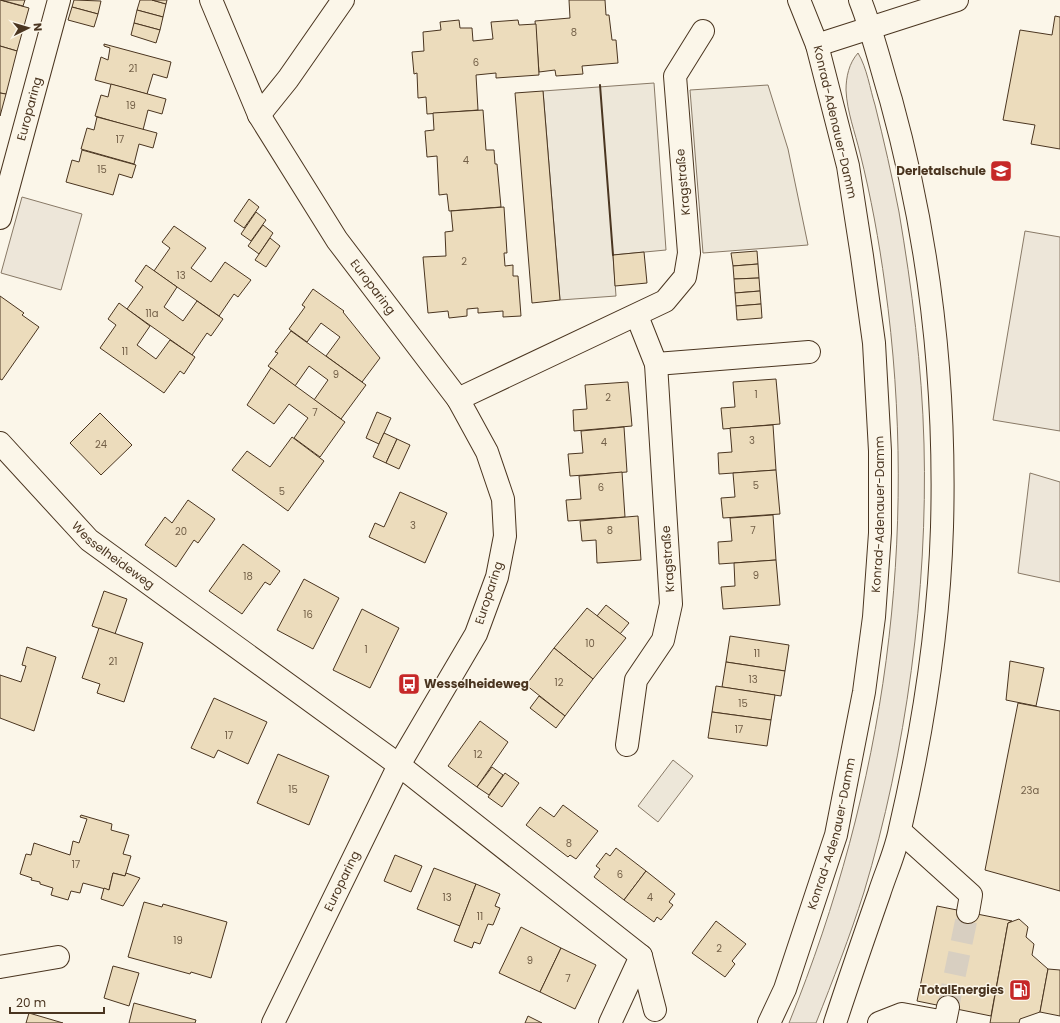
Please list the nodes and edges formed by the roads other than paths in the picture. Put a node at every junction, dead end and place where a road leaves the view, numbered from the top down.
1 (59, 0) edge
2 (211, 0) edge
3 (343, 0) edge
4 (799, 0) edge
5 (860, 0) edge
6 (957, 0) edge
7 (871, 28) junction
8 (702, 31) dead end
9 (817, 45) junction
10 (259, 115) junction
11 (0, 218) edge
12 (637, 316) junction
13 (808, 352) dead end
14 (656, 364) junction
15 (458, 399) junction
16 (0, 443) edge
17 (627, 745) dead end
18 (399, 765) junction
19 (900, 832) junction
20 (968, 912) tunnel mouth
21 (641, 956) junction
22 (58, 957) dead end
23 (0, 967) edge
24 (948, 1007) tunnel mouth
25 (656, 1010) dead end
26 (273, 1023) edge
27 (610, 1023) edge
28 (769, 1023) edge
29 (835, 1023) edge
30 (879, 1023) edge

1 - 11 street, Europaring
2 - 10 street, Europaring
3 - 10 street
4 - 9 street, Konrad-Adenauer-Damm
5 - 7 street
6 - 7 street
7 - 9 street
7 - 19 street
8 - 12 street, Kragstraße
9 - 28 street, Konrad-Adenauer-Damm
10 - 15 street, Europaring
12 - 14 street, Kragstraße
12 - 15 street, Kragstraße
13 - 14 street
14 - 17 street, Kragstraße
15 - 18 street, Europaring
16 - 18 street, Wesselheideweg
18 - 21 street, Wesselheideweg
18 - 26 street, Europaring
19 - 20 street
19 - 29 street
21 - 25 street
21 - 27 street
22 - 23 street
24 - 30 street

